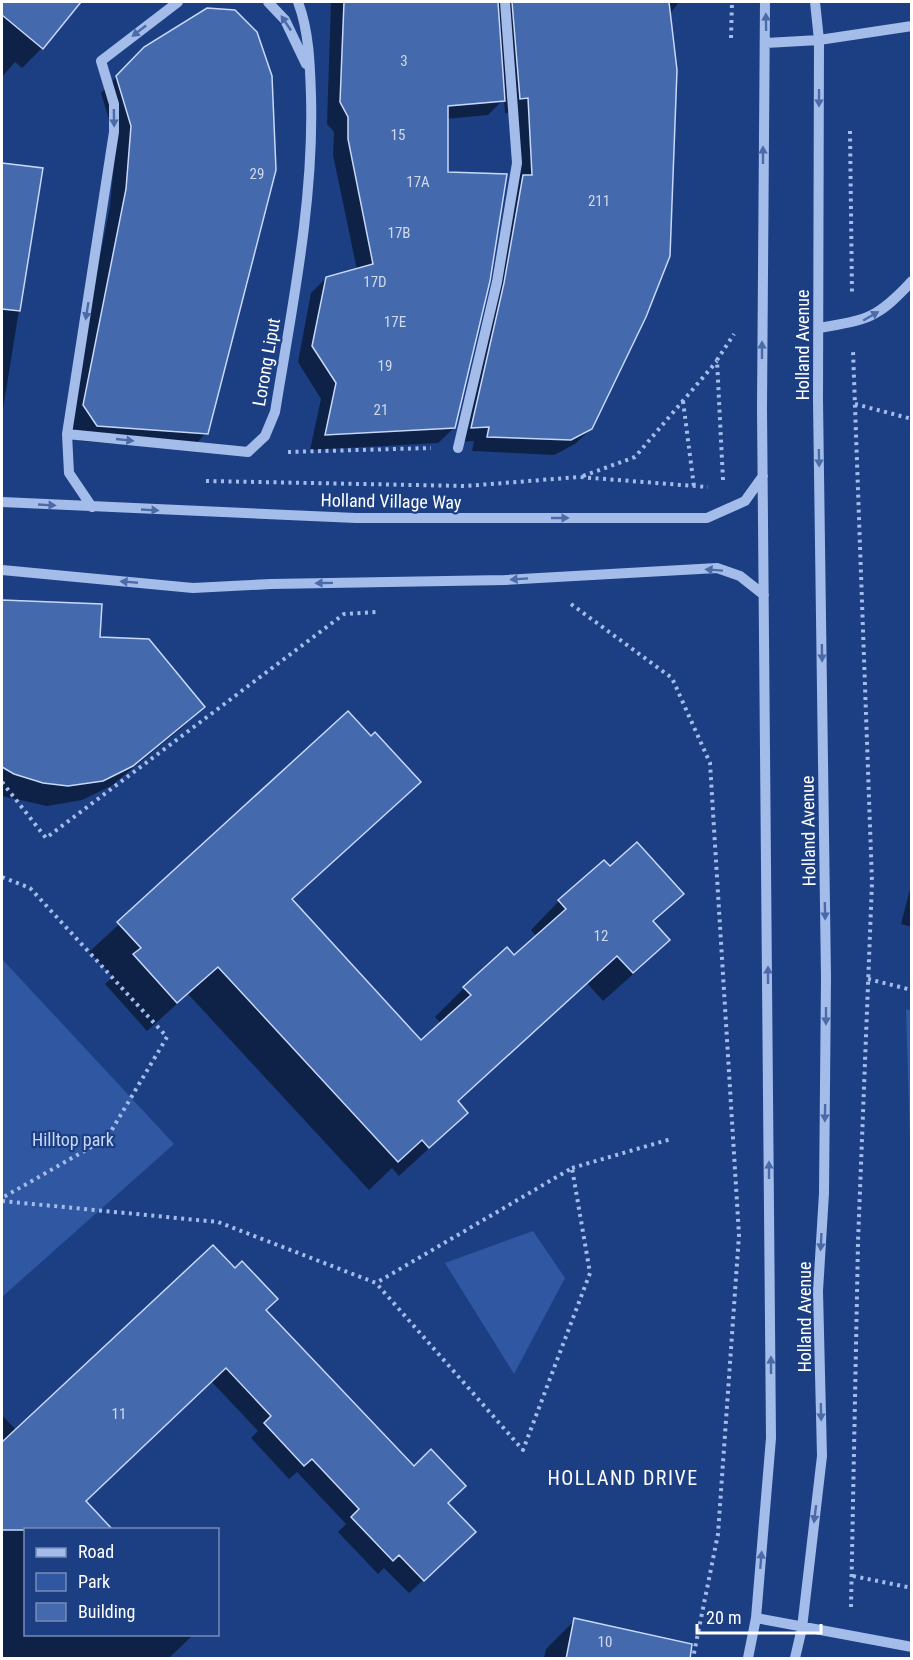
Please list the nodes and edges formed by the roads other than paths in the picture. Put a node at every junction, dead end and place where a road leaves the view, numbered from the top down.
1 (178, 2) edge
2 (268, 2) edge
3 (298, 2) edge
4 (505, 2) edge
5 (765, 2) edge
6 (814, 2) edge
7 (912, 26) edge
8 (819, 40) junction
9 (766, 43) junction
10 (310, 88) junction
11 (912, 281) edge
12 (819, 328) junction
13 (67, 434) junction
14 (458, 448) road end
15 (763, 476) junction
16 (2, 502) edge
17 (92, 507) junction
18 (2, 570) edge
19 (764, 595) junction
20 (756, 1618) junction
21 (802, 1628) junction
22 (912, 1647) edge
23 (748, 1659) edge
24 (795, 1659) edge

1 -> 13 street
10 -> 2 street, Lorong Liput
3 - 10 street, Lorong Liput
4 - 14 street
9 -> 5 street, Holland Avenue
6 - 8 street, Holland Avenue
7 - 8 street
8 - 9 street
8 -> 12 street, Holland Avenue
15 -> 9 street, Holland Avenue
13 -> 10 street, Lorong Liput
12 -> 11 street
12 -> 21 street, Holland Avenue
13 - 17 street
17 -> 15 street, Holland Village Way
15 - 19 street, Holland Avenue
16 -> 17 street, Holland Village Way
19 -> 18 street
20 -> 19 street, Holland Avenue
20 - 21 street
20 - 23 street, Holland Avenue
21 - 22 street
21 - 24 street, Holland Avenue

